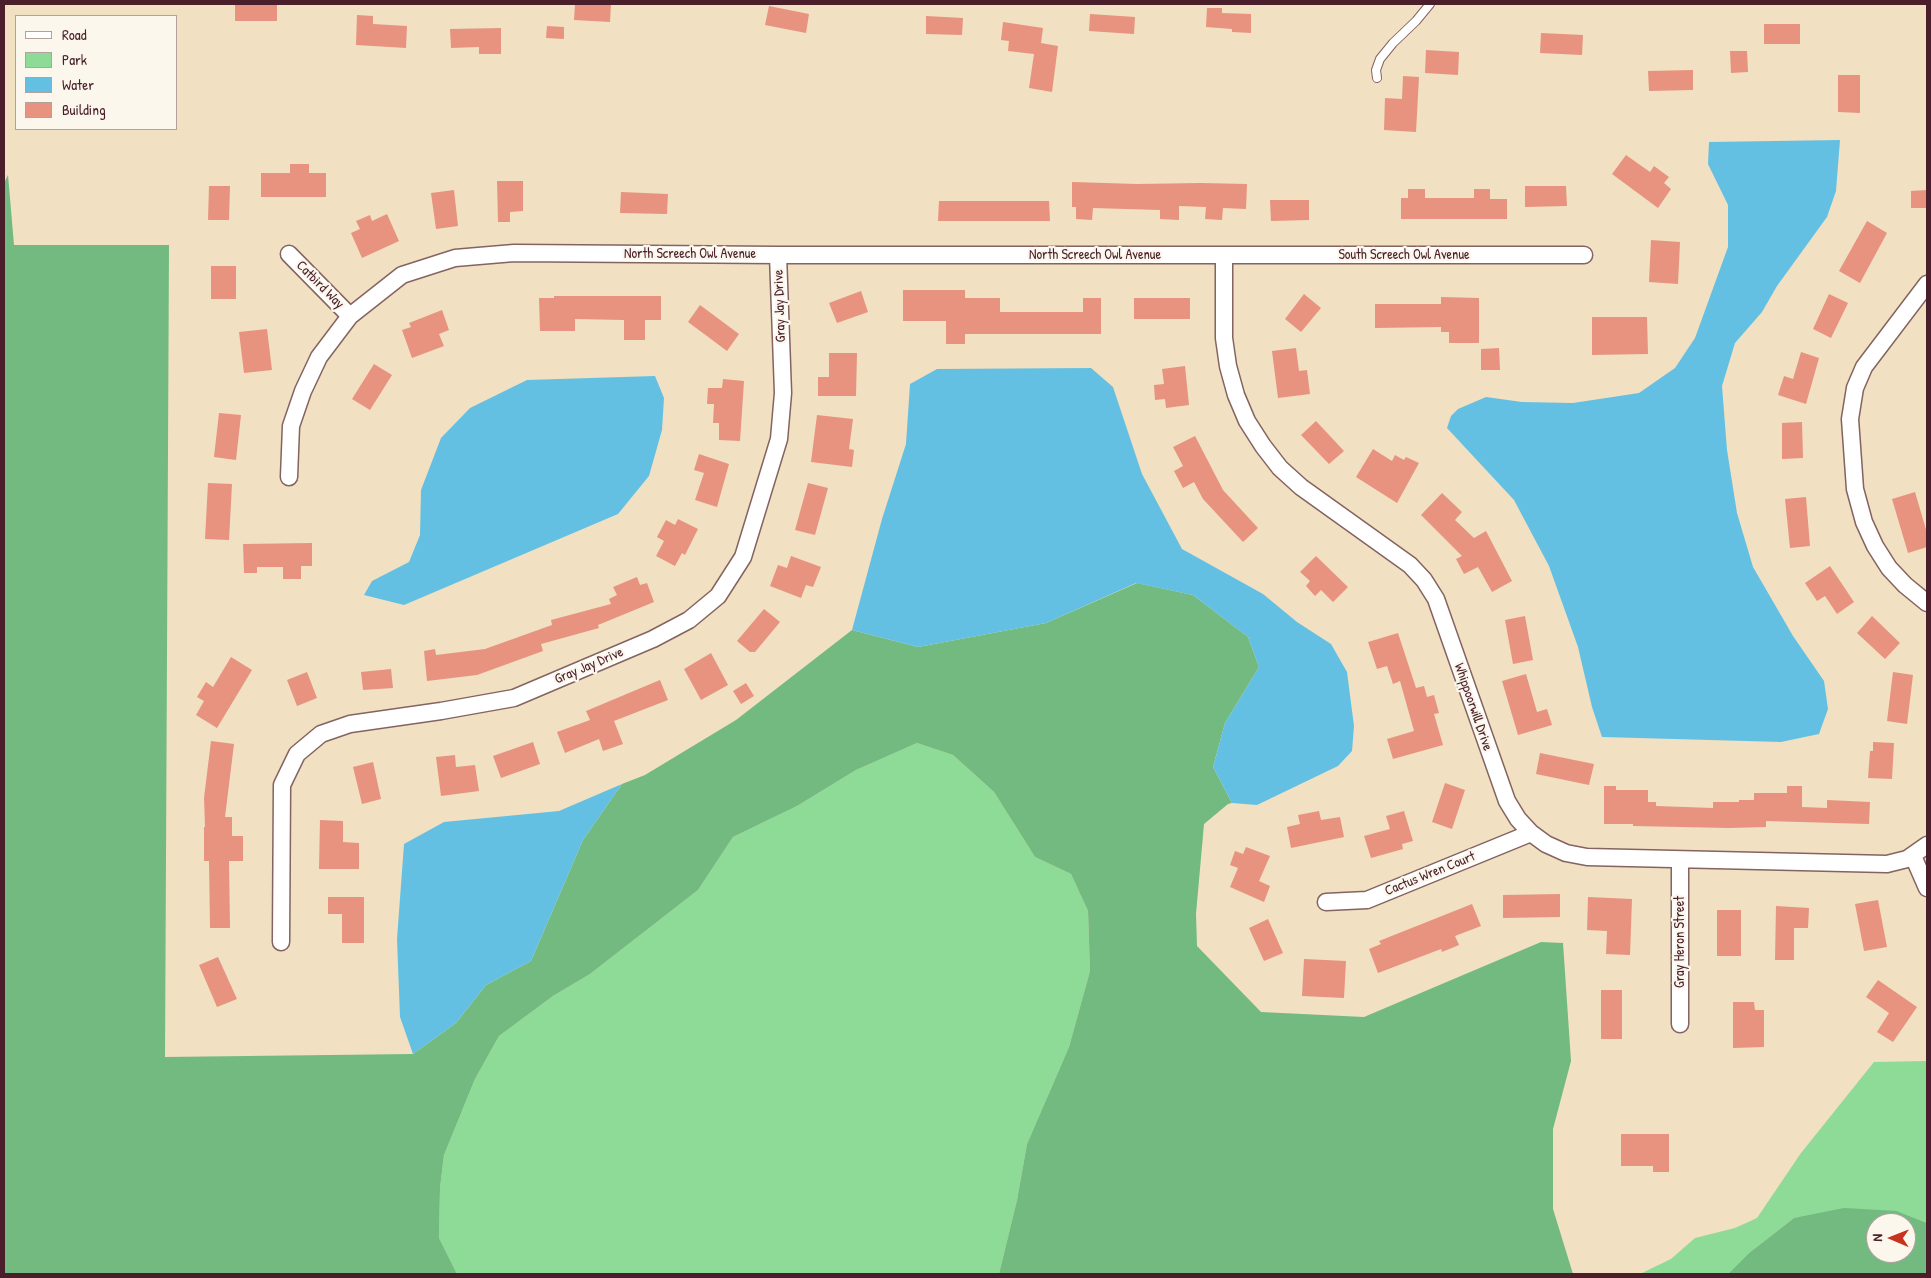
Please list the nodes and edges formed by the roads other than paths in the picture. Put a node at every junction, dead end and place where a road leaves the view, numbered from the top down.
1 (1430, 4) edge
2 (1377, 78) dead end
3 (289, 254) dead end
4 (778, 255) junction
5 (1224, 255) junction
6 (1584, 255) dead end
7 (1927, 284) edge
8 (350, 316) junction
9 (289, 477) dead end
10 (1927, 603) edge
11 (1531, 833) junction
12 (1927, 845) edge
13 (1913, 856) junction
14 (1680, 860) junction
15 (1927, 888) edge
16 (1326, 902) dead end
17 (281, 942) dead end
18 (1680, 1024) dead end

1 - 2 lane
3 - 8 street, Catbird Way
4 - 5 street, North Screech Owl Avenue
4 - 8 street, North Screech Owl Avenue
4 - 17 street, Gray Jay Drive
5 - 6 street, South Screech Owl Avenue
5 - 11 street, Whippoorwill Drive
7 - 10 street
8 - 9 street, North Screech Owl Avenue
11 - 14 street, Whippoorwill Drive
11 - 16 street, Cactus Wren Court
12 - 13 street, Whippoorwill Drive
13 - 14 street, Whippoorwill Drive
13 - 15 street
14 - 18 street, Gray Heron Street

